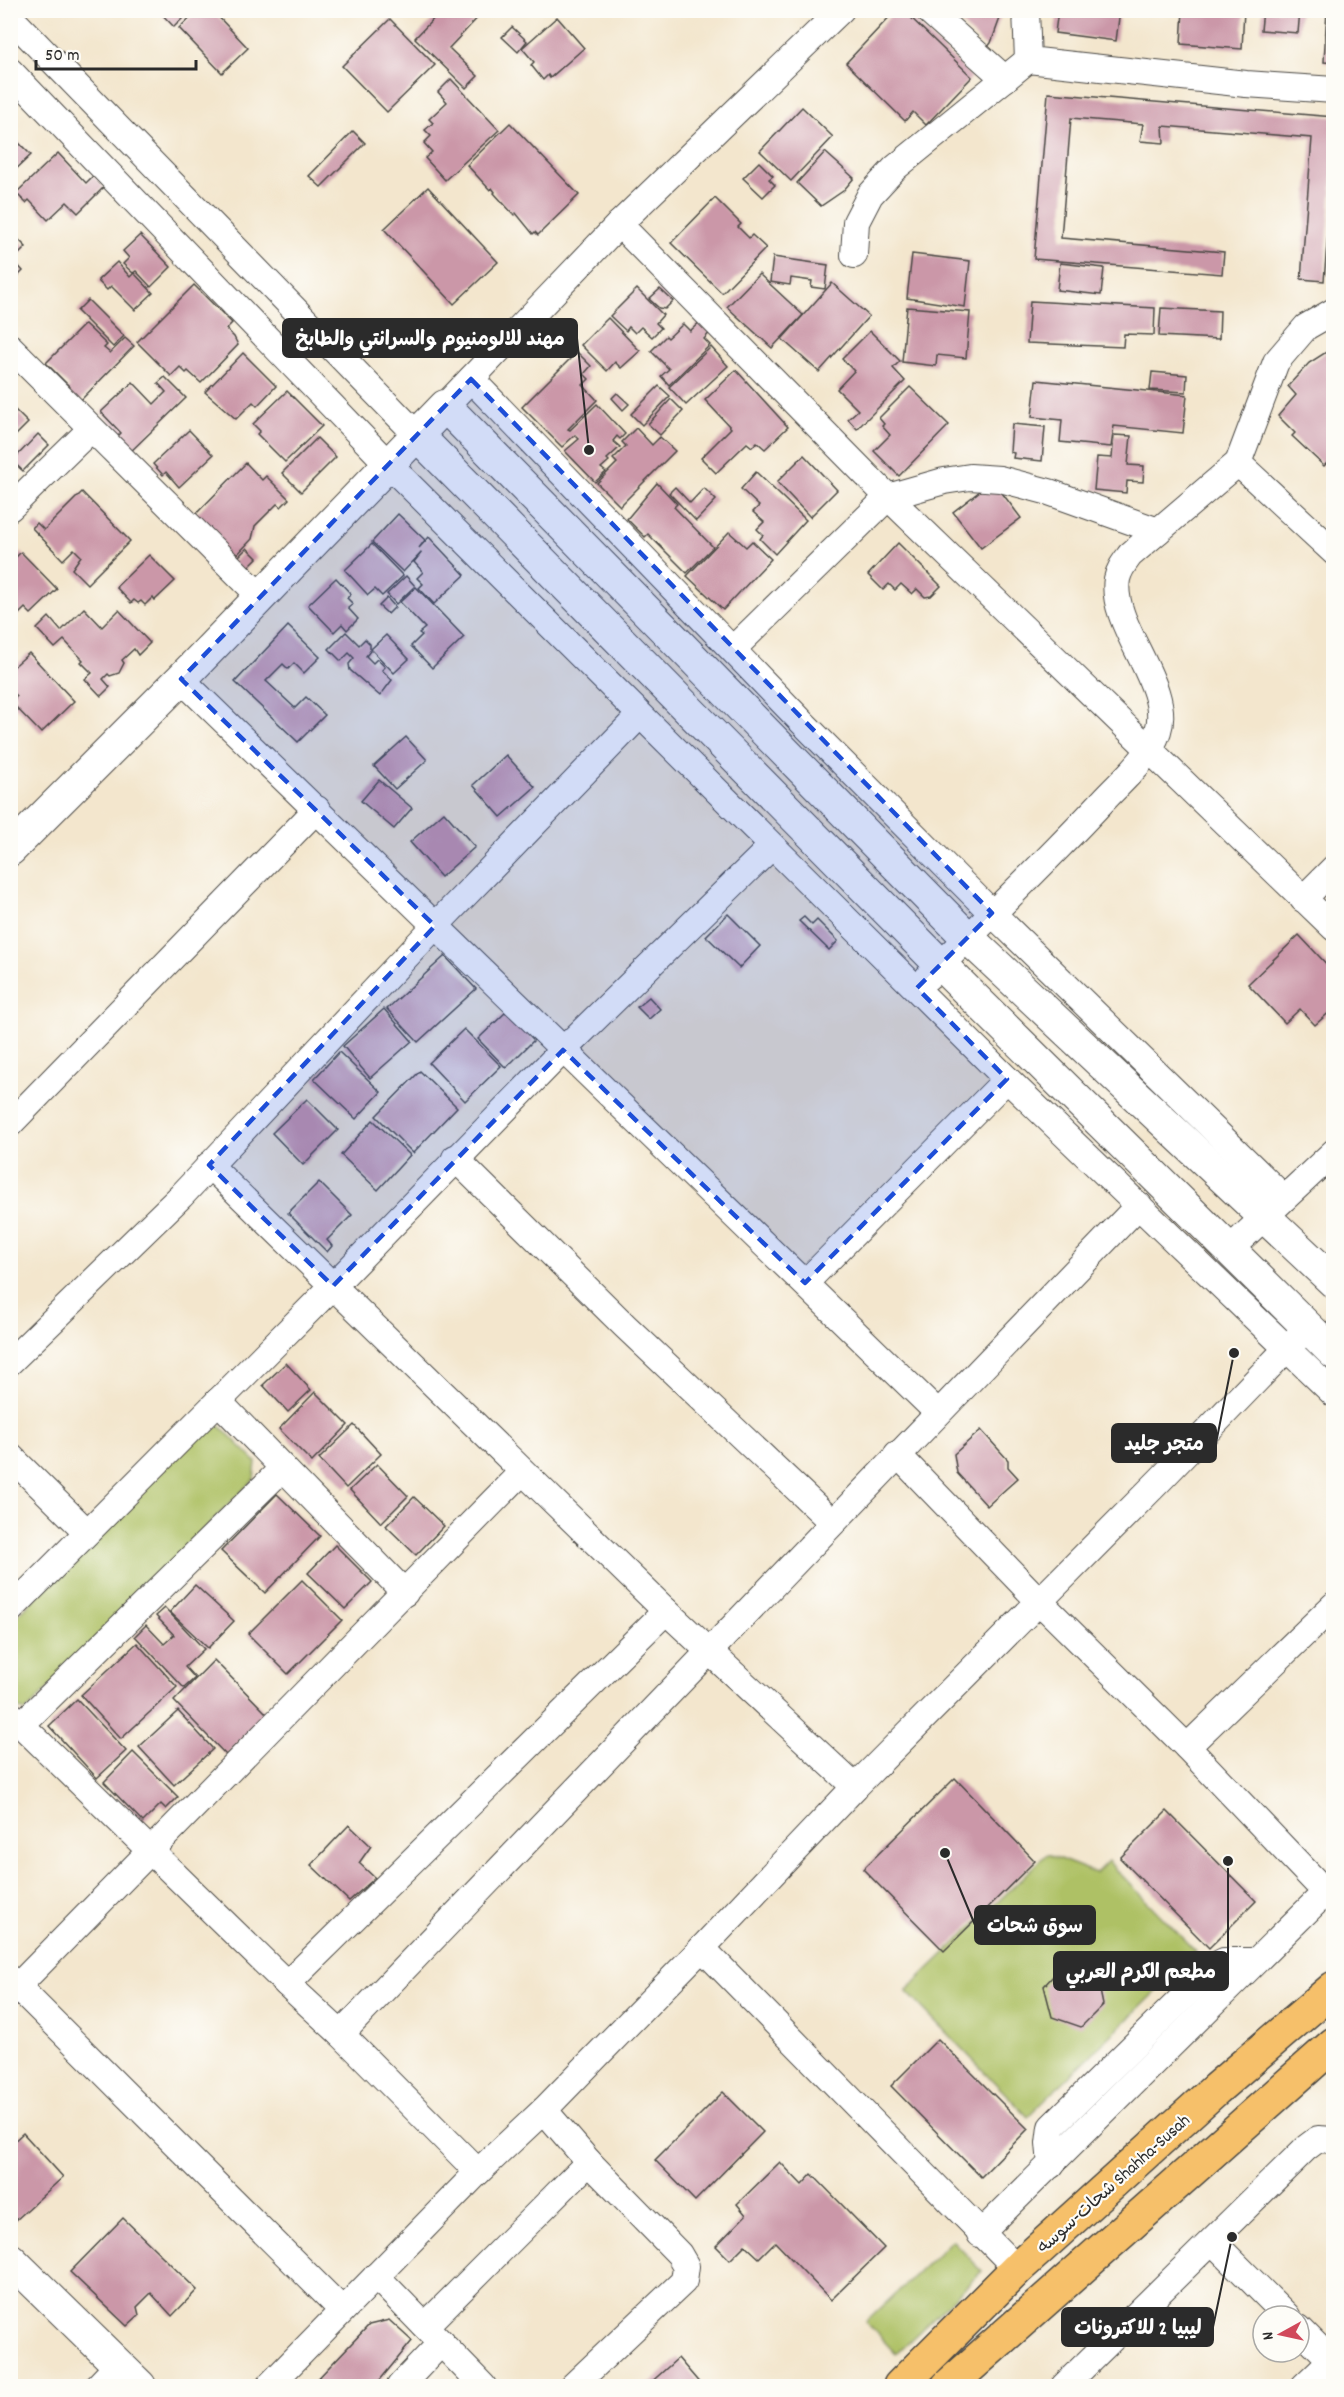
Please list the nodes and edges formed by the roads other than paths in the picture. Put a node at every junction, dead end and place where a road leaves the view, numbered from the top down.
1 (841, 10) edge
2 (928, 10) edge
3 (1026, 10) edge
4 (10, 17) edge
5 (1028, 60) junction
6 (10, 71) edge
7 (1005, 80) junction
8 (1334, 90) edge
9 (619, 224) junction
10 (854, 255) dead end
11 (1334, 311) edge
12 (10, 347) edge
13 (471, 379) junction
14 (445, 406) junction
15 (91, 429) junction
16 (417, 435) junction
17 (1238, 463) junction
18 (389, 465) junction
19 (888, 497) junction
20 (10, 508) edge
21 (1158, 531) junction
22 (1334, 552) edge
23 (261, 597) junction
24 (733, 649) junction
25 (181, 679) junction
26 (640, 715) junction
27 (1150, 751) junction
28 (317, 809) junction
29 (771, 847) junction
30 (10, 850) edge
31 (1334, 868) edge
32 (1303, 898) junction
33 (992, 913) junction
34 (435, 926) junction
35 (1334, 928) edge
36 (967, 937) junction
37 (940, 964) junction
38 (916, 988) junction
39 (563, 1050) junction
40 (1008, 1079) junction
41 (10, 1124) edge
42 (1334, 1152) edge
43 (455, 1158) junction
44 (209, 1165) junction
45 (1139, 1205) junction
46 (1274, 1208) junction
47 (1229, 1250) junction
48 (1334, 1282) edge
49 (805, 1283) junction
50 (333, 1286) junction
51 (1297, 1339) junction
52 (1334, 1353) edge
53 (10, 1362) edge
54 (1334, 1394) edge
55 (218, 1401) junction
56 (937, 1412) junction
57 (897, 1454) junction
58 (10, 1456) edge
59 (283, 1468) junction
60 (522, 1472) junction
61 (832, 1522) junction
62 (87, 1532) junction
63 (405, 1593) junction
64 (1039, 1601) junction
65 (1334, 1605) edge
66 (10, 1610) edge
67 (666, 1611) junction
68 (711, 1651) junction
69 (16, 1719) edge
70 (1187, 1747) junction
71 (855, 1786) junction
72 (150, 1850) junction
73 (1331, 1892) edge
74 (702, 1948) junction
75 (287, 1984) junction
76 (13, 1986) edge
77 (1334, 1988) edge
78 (341, 2034) junction
79 (1334, 2044) edge
80 (544, 2110) junction
81 (1334, 2140) edge
82 (588, 2162) junction
83 (478, 2172) junction
84 (980, 2234) junction
85 (1212, 2241) junction
86 (12, 2263) edge
87 (1017, 2269) junction
88 (376, 2276) junction
89 (1275, 2304) edge
90 (342, 2310) junction
91 (433, 2334) junction
92 (1311, 2340) edge
93 (1332, 2361) edge
94 (119, 2379) edge
95 (269, 2386) edge
96 (400, 2386) edge
97 (483, 2386) edge
98 (573, 2386) edge
99 (900, 2386) edge
100 (948, 2386) edge
101 (1064, 2386) edge
102 (1304, 2386) edge

1 - 9 street
2 - 7 street
3 - 5 street
4 - 16 street
5 - 7 street
5 - 8 street
6 - 18 street
7 - 10 street
9 - 13 street
9 - 19 street
11 - 17 street
12 - 15 street
13 - 14 street
13 - 24 street
14 - 16 street
14 - 36 street
15 - 20 street
15 - 23 street
16 - 18 street
16 - 37 street
17 - 21 street
17 - 22 street
18 - 23 street
18 - 26 street
19 - 21 street
19 - 24 street
19 - 27 street
21 - 27 street
23 - 25 street
24 - 33 street
25 - 28 street
25 - 30 street
26 - 29 street
26 - 34 street
27 - 32 street
27 - 33 street
28 - 34 street
28 - 41 street
29 - 38 street
29 - 39 street
31 - 32 street
32 - 35 street
33 - 36 street
33 - 46 street
34 - 39 street
34 - 44 street
36 - 37 street
36 - 46 street
37 - 38 street
37 - 47 street
38 - 40 street
39 - 43 street
39 - 49 street
40 - 45 street
40 - 49 street
42 - 46 street
43 - 50 street
43 - 61 street
44 - 50 street
44 - 53 street
45 - 51 street
45 - 56 street
46 - 47 street
46 - 48 street
47 - 51 street
49 - 56 street
50 - 55 street
50 - 60 street
51 - 52 street
51 - 54 street
51 - 64 street
55 - 59 street
55 - 62 street
56 - 57 street
57 - 61 street
57 - 64 street
58 - 62 street
59 - 63 street
59 - 69 street
60 - 63 street
60 - 67 street
61 - 68 street
62 - 66 street
63 - 72 street
64 - 70 street
64 - 71 street
65 - 70 street
67 - 68 street
67 - 75 street
68 - 71 street
68 - 78 street
69 - 72 street
70 - 73 street
71 - 74 street
72 - 75 street
72 - 76 street
73 - 84 street
74 - 80 street
74 - 84 street
75 - 78 street
76 - 90 street
77 - 87 main road, شحات-سوسه Shahha-Susah
78 - 83 street
79 - 100 main road
80 - 82 street
80 - 83 street
81 - 85 street
82 - 91 street
82 - 98 street
83 - 88 street
84 - 87 street
85 - 89 street
85 - 101 street
86 - 94 street
87 - 99 main road, شحات-سوسه Shahha-Susah
88 - 90 street
88 - 91 street
90 - 95 street
91 - 96 street
91 - 97 street
92 - 93 street
93 - 102 street

